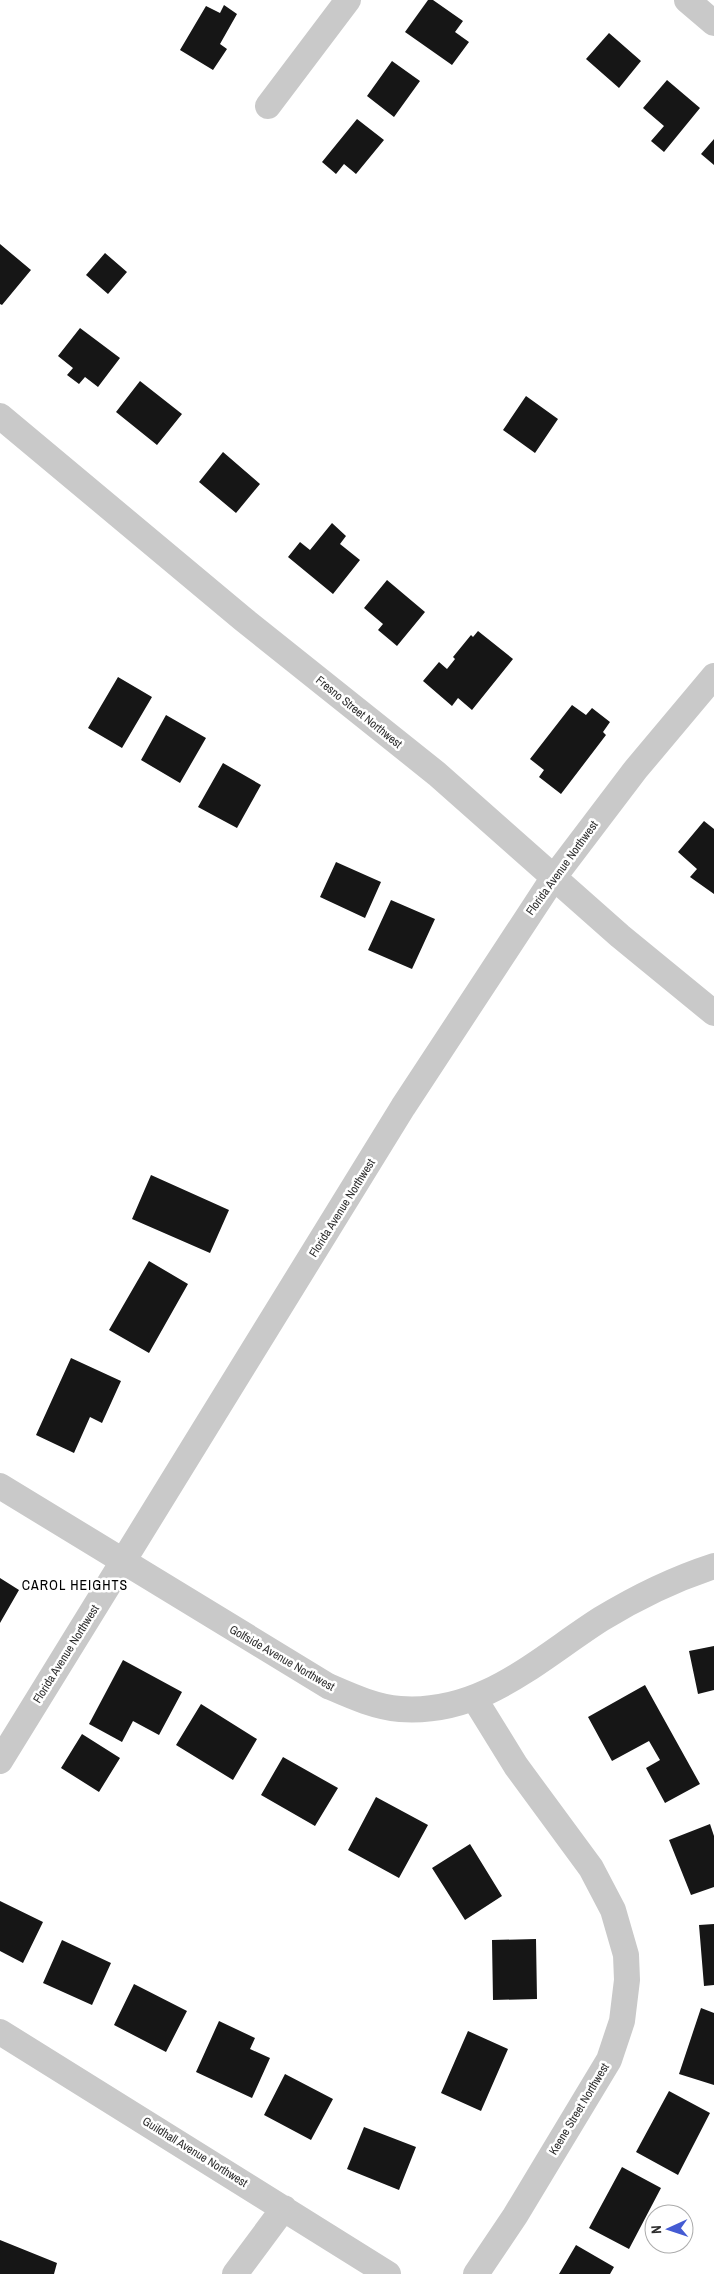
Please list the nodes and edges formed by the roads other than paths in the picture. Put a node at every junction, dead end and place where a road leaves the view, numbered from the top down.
1 (348, 0) edge
2 (687, 0) edge
3 (714, 23) edge
4 (268, 106) dead end
5 (0, 416) edge
6 (714, 676) edge
7 (554, 876) junction
8 (714, 1013) edge
9 (0, 1486) edge
10 (123, 1562) junction
11 (714, 1566) edge
12 (474, 1698) junction
13 (0, 1761) edge
14 (0, 2032) edge
15 (284, 2208) junction
16 (235, 2274) edge
17 (388, 2274) edge
18 (476, 2274) edge

1 - 4 street
2 - 3 street
5 - 7 street, Fresno Street Northwest
6 - 7 street, Florida Avenue Northwest
7 - 8 street, Fresno Street Northwest
7 - 10 street, Florida Avenue Northwest
9 - 10 street, Golfside Avenue Northwest
10 - 12 street, Golfside Avenue Northwest
10 - 13 street, Florida Avenue Northwest
11 - 12 street, Golfside Avenue Northwest
12 - 18 street, Keene Street Northwest
14 - 15 street, Guildhall Avenue Northwest
15 - 16 street
15 - 17 street, Guildhall Avenue Northwest

